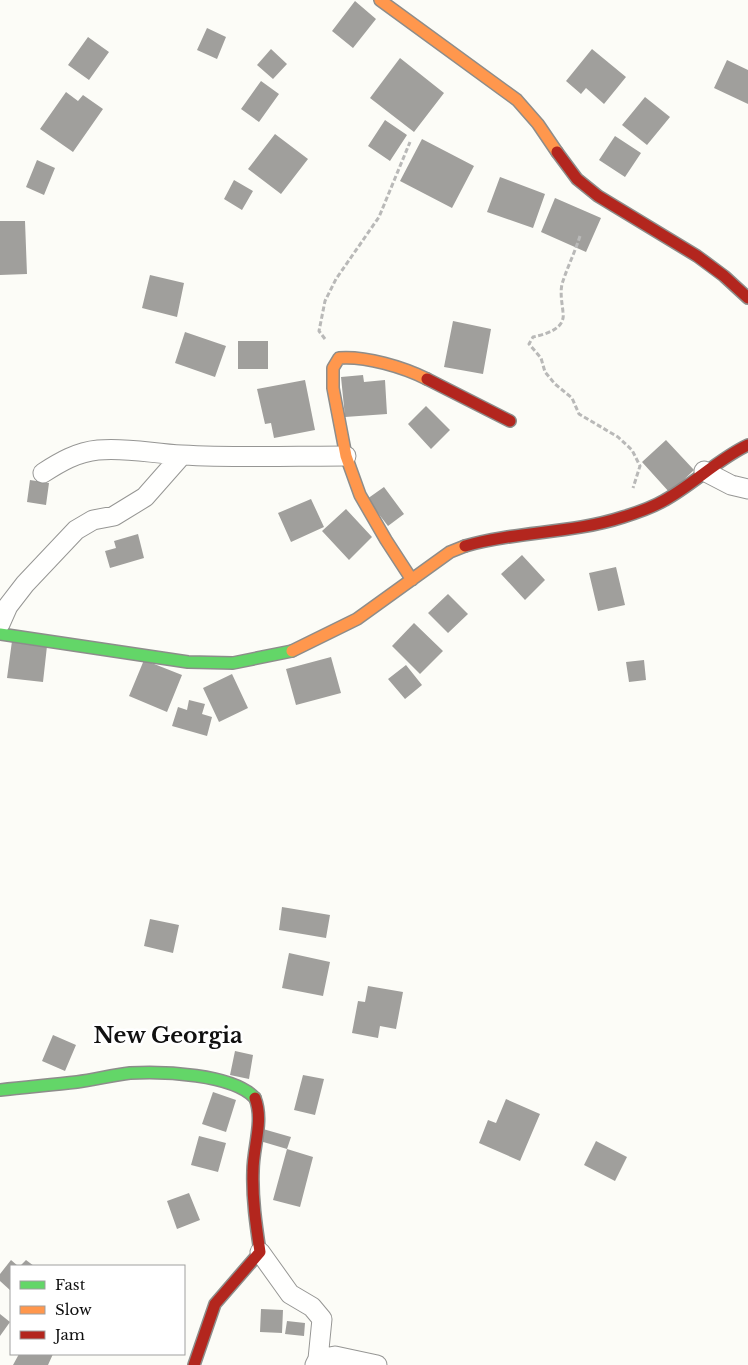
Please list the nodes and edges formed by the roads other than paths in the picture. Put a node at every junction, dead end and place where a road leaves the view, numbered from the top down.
1 (380, 0) edge
2 (748, 298) edge
3 (510, 421) dead end
4 (748, 445) edge
5 (182, 455) junction
6 (346, 456) junction
7 (704, 471) junction
8 (43, 473) dead end
9 (748, 489) edge
10 (412, 580) junction
11 (0, 624) edge
12 (0, 634) edge
13 (0, 1090) edge
14 (260, 1252) junction
15 (316, 1362) edge
16 (194, 1365) edge
17 (376, 1365) edge

1 - 2 street
3 - 6 street
4 - 7 street
5 - 6 street
5 - 8 street
5 - 11 street
6 - 10 street
7 - 9 street
7 - 10 street
10 - 12 street
13 - 14 street
14 - 15 street
14 - 16 street
15 - 17 street

